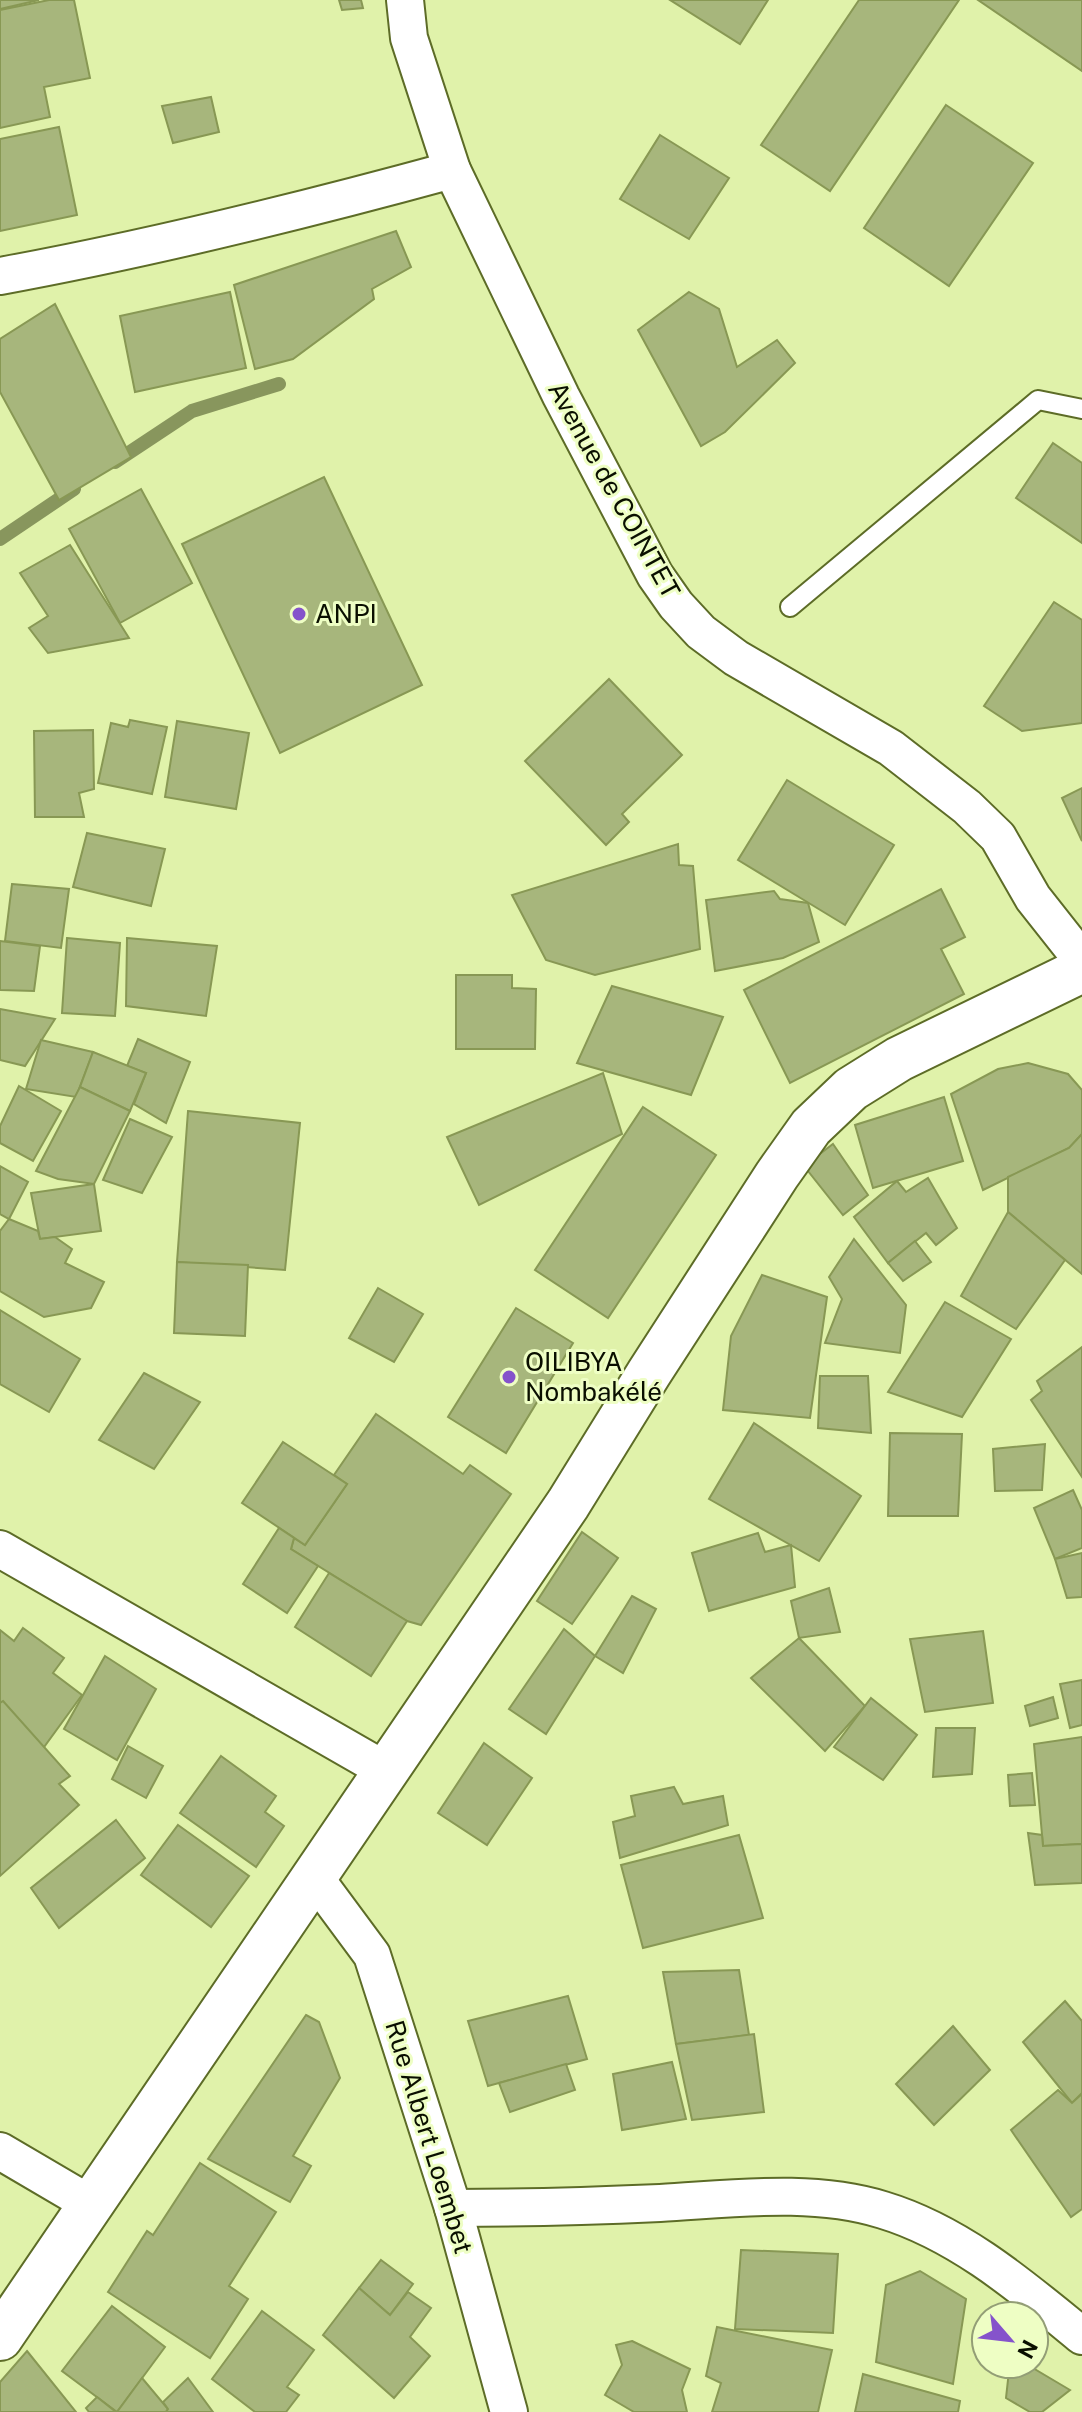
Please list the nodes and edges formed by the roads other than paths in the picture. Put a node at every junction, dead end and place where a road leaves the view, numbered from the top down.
1 (405, 0) edge
2 (452, 170) junction
3 (0, 276) edge
4 (1082, 409) edge
5 (790, 607) dead end
6 (1082, 960) edge
7 (1082, 970) edge
8 (0, 1549) edge
9 (387, 1771) junction
10 (315, 1878) junction
11 (0, 2151) edge
12 (92, 2205) junction
13 (453, 2208) junction
14 (1082, 2336) edge
15 (0, 2338) edge
16 (509, 2412) edge

1 - 2 street, Avenue de COINTET
2 - 3 street
2 - 6 street, Avenue de COINTET
4 - 5 lane
7 - 9 main road
8 - 9 street
9 - 10 main road
10 - 12 main road
10 - 13 street, Rue Albert Loembet
11 - 12 street
12 - 15 main road
13 - 14 street
13 - 16 street, Rue Albert Loembet

